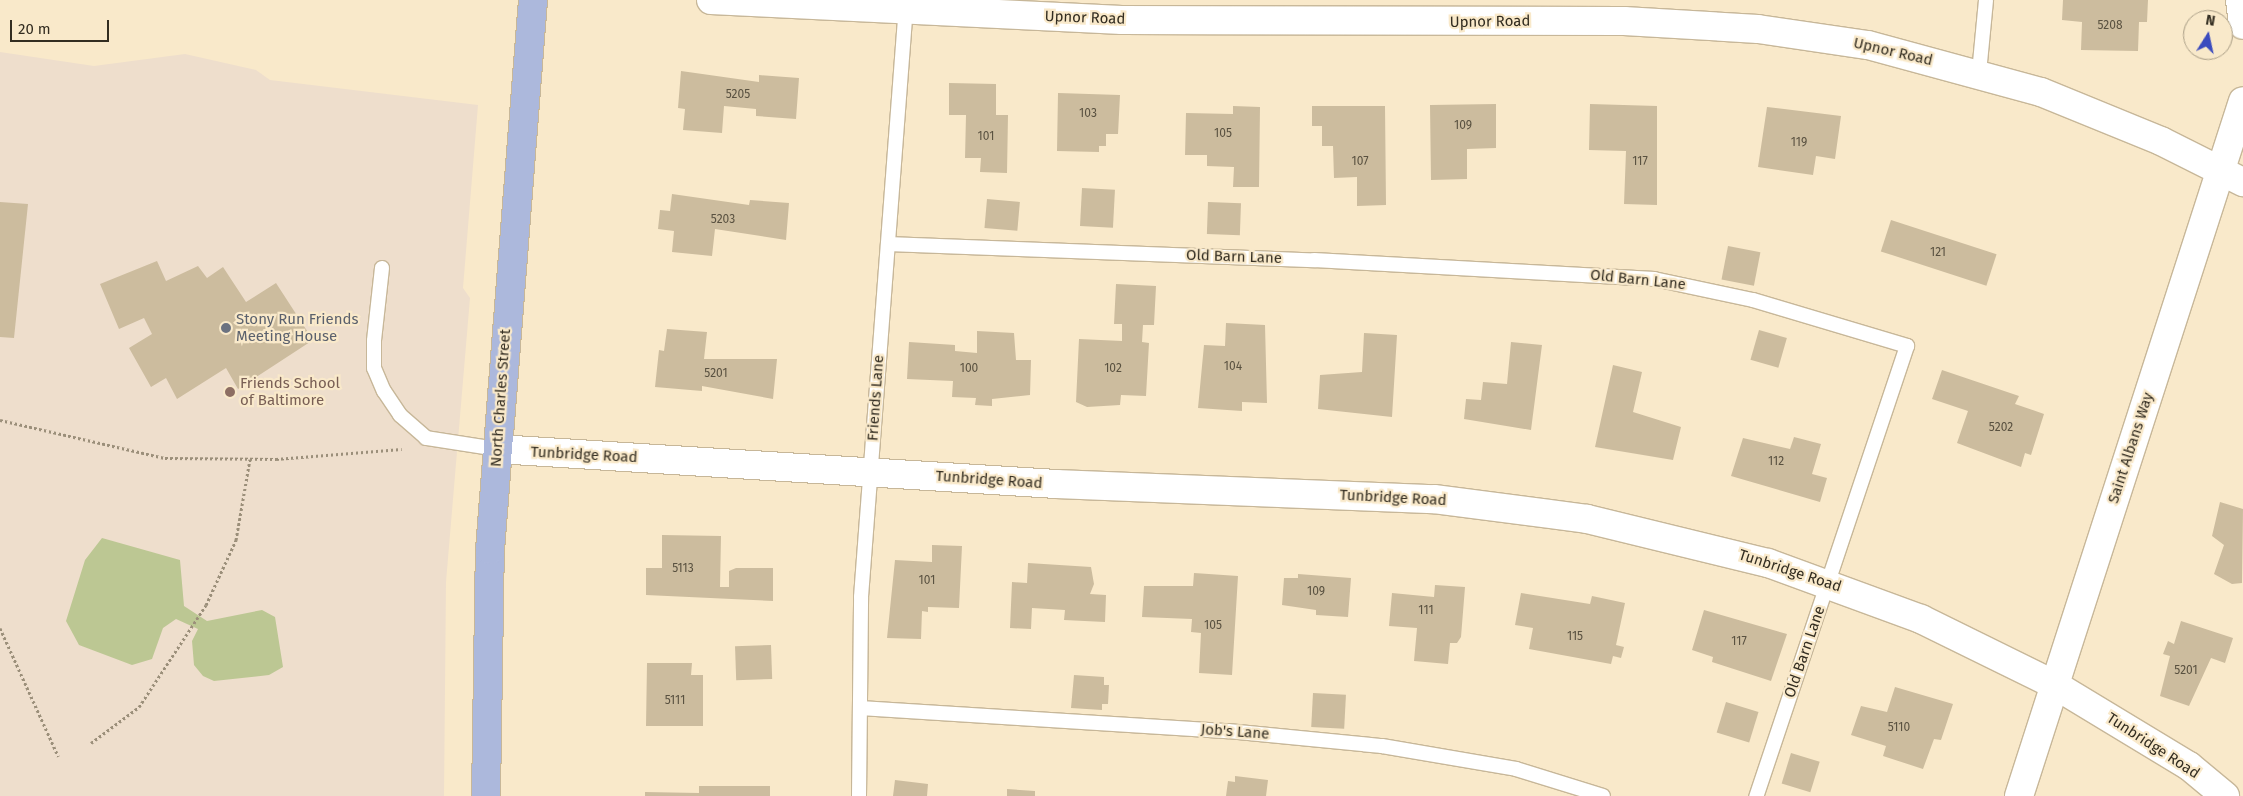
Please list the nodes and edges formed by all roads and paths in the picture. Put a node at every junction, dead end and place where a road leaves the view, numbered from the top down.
1 (533, 0) edge
2 (711, 0) edge
3 (1986, 0) edge
4 (2240, 0) edge
5 (906, 6) edge
6 (2243, 25) edge
7 (1979, 73) junction
8 (2243, 101) edge
9 (2232, 175) edge
10 (888, 244) junction
11 (382, 268) dead end
12 (0, 420) edge
13 (426, 438) junction
14 (497, 449) junction
15 (250, 460) junction
16 (870, 472) junction
17 (1828, 582) junction
18 (0, 628) edge
19 (2055, 685) junction
20 (860, 708) junction
21 (91, 743) dead end
22 (58, 756) dead end
23 (486, 796) edge
24 (859, 796) edge
25 (1603, 796) edge
26 (1756, 796) edge
27 (2019, 796) edge
28 (2225, 796) edge

1 - 14 main road, North Charles Street
2 - 5 street, Upnor Road
3 - 7 lane
4 - 6 street
5 - 7 street, Upnor Road
5 - 10 lane, Friends Lane
7 - 9 street, Upnor Road
8 - 9 street, Saint Albans Way
9 - 19 street, Saint Albans Way
10 - 16 lane, Friends Lane
10 - 17 lane, Old Barn Lane
11 - 13 lane
12 - 15 path
13 - 14 lane
13 - 15 path
14 - 16 street, Tunbridge Road
14 - 23 main road, North Charles Street
15 - 21 path
16 - 17 street, Tunbridge Road
16 - 20 lane, Friends Lane
17 - 19 street, Tunbridge Road
17 - 26 lane, Old Barn Lane
18 - 22 path
19 - 27 street, Saint Albans Way
19 - 28 street, Tunbridge Road
20 - 24 lane, Friends Lane
20 - 25 lane, Job's Lane

